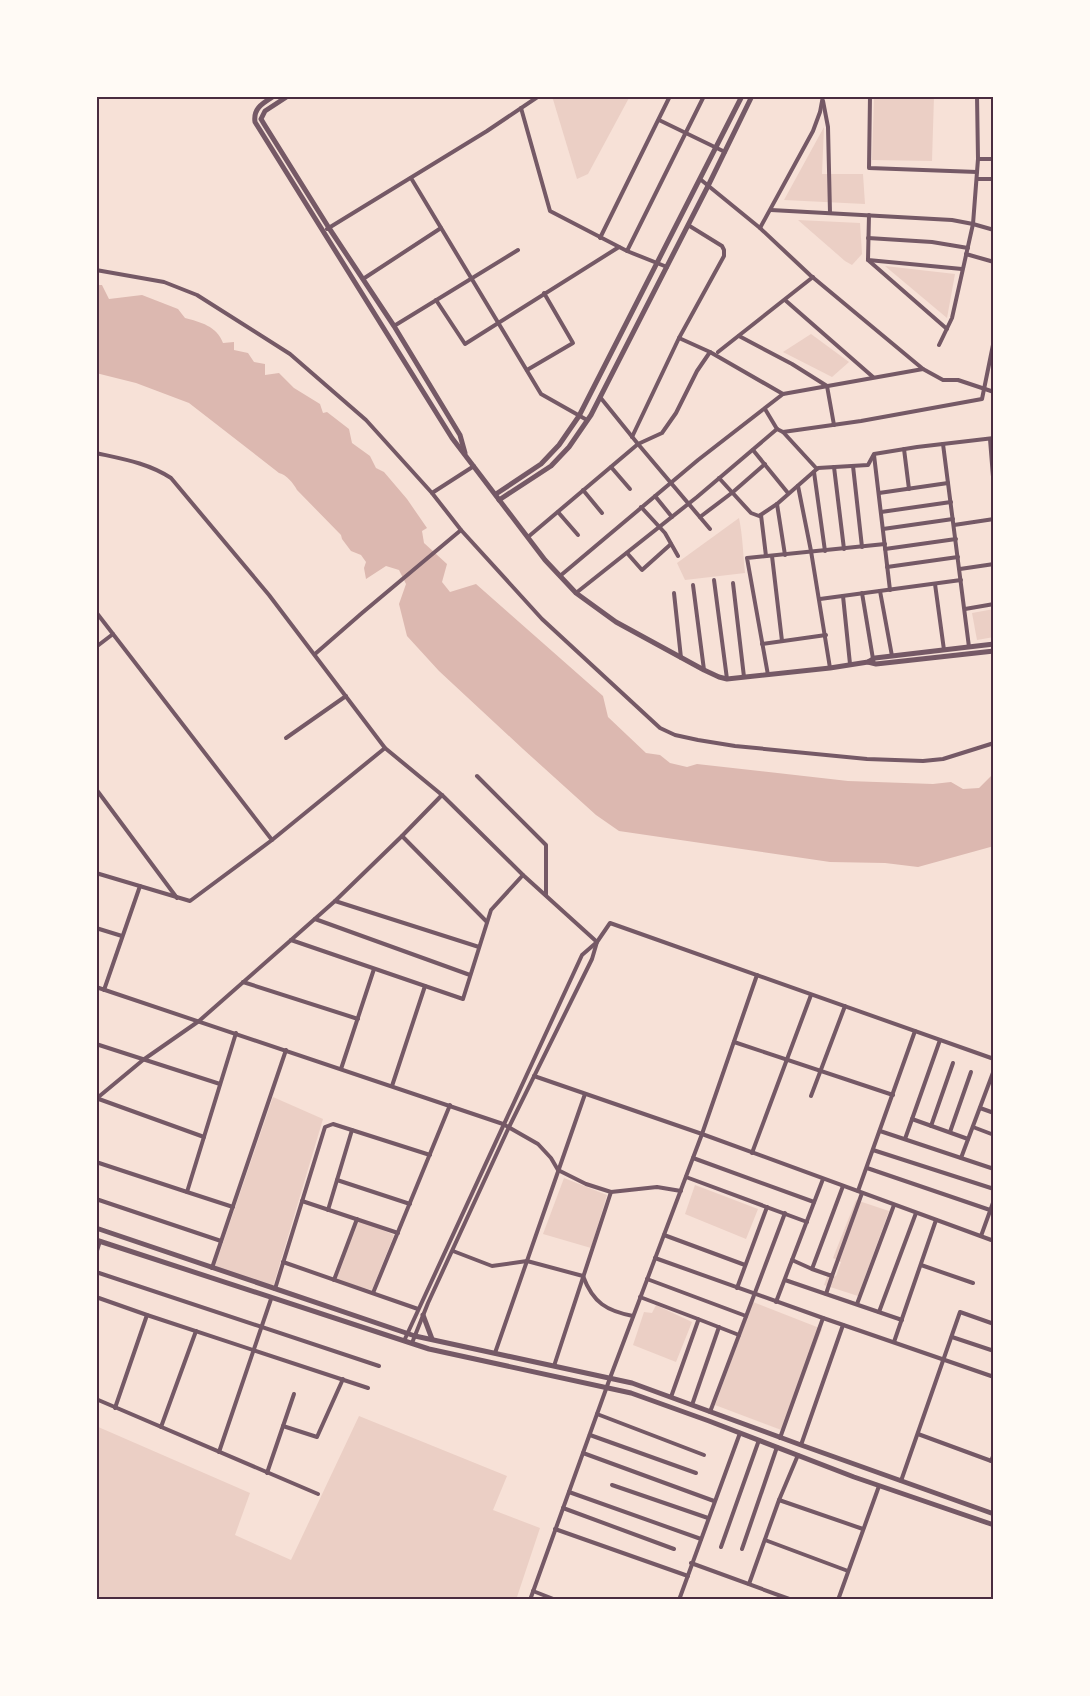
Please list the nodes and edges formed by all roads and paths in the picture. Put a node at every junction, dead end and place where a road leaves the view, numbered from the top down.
1 (288, 96) edge
2 (539, 96) edge
3 (670, 96) edge
4 (704, 96) edge
5 (742, 96) edge
6 (752, 96) edge
7 (870, 96) edge
8 (977, 96) edge
9 (277, 98) edge
10 (822, 98) edge
11 (521, 108) junction
12 (659, 120) junction
13 (686, 133) junction
14 (717, 148) junction
15 (725, 152) junction
16 (283, 155) junction
17 (278, 158) junction
18 (978, 159) junction
19 (994, 159) edge
20 (977, 172) junction
21 (411, 178) junction
22 (700, 179) junction
23 (977, 179) junction
24 (994, 179) edge
25 (708, 186) junction
26 (771, 210) junction
27 (830, 213) junction
28 (869, 215) junction
29 (973, 224) junction
30 (688, 225) junction
31 (329, 228) junction
32 (441, 228) junction
33 (760, 228) junction
34 (994, 230) edge
35 (323, 232) junction
36 (600, 238) junction
37 (868, 238) junction
38 (619, 247) junction
39 (968, 248) junction
40 (518, 250) dead end
41 (627, 251) junction
42 (966, 254) junction
43 (868, 260) junction
44 (994, 262) edge
45 (657, 263) junction
46 (667, 267) junction
47 (962, 269) junction
48 (96, 270) edge
49 (813, 277) junction
50 (471, 278) junction
51 (363, 279) junction
52 (544, 294) junction
53 (436, 300) junction
54 (785, 300) junction
55 (498, 323) junction
56 (394, 326) junction
57 (947, 329) junction
58 (739, 336) junction
59 (679, 338) junction
60 (994, 340) edge
61 (939, 345) dead end
62 (710, 352) junction
63 (718, 352) dead end
64 (923, 369) junction
65 (527, 370) junction
66 (873, 378) junction
67 (827, 386) junction
68 (984, 390) junction
69 (994, 392) edge
70 (783, 394) junction
71 (600, 397) junction
72 (765, 409) junction
73 (579, 416) junction
74 (587, 420) junction
75 (834, 425) junction
76 (777, 429) junction
77 (783, 432) junction
78 (632, 437) junction
79 (992, 439) edge
80 (638, 444) junction
81 (943, 444) junction
82 (904, 449) junction
83 (753, 450) junction
84 (96, 453) edge
85 (466, 454) junction
86 (874, 454) junction
87 (992, 460) edge
88 (765, 464) junction
89 (474, 466) junction
90 (853, 466) junction
91 (611, 467) junction
92 (834, 467) junction
93 (815, 470) junction
94 (719, 478) junction
95 (671, 482) junction
96 (948, 483) junction
97 (993, 483) edge
98 (798, 486) junction
99 (630, 489) dead end
100 (909, 489) junction
101 (994, 489) edge
102 (583, 490) junction
103 (733, 492) junction
104 (432, 493) junction
105 (788, 493) junction
106 (879, 493) junction
107 (496, 494) junction
108 (655, 496) junction
109 (499, 500) junction
110 (951, 502) junction
111 (689, 503) junction
112 (777, 504) junction
113 (641, 508) junction
114 (558, 512) junction
115 (881, 512) junction
116 (602, 513) dead end
117 (761, 515) junction
118 (672, 517) junction
119 (700, 517) junction
120 (953, 519) junction
121 (994, 519) edge
122 (954, 525) junction
123 (658, 528) junction
124 (710, 529) dead end
125 (883, 529) junction
126 (461, 530) junction
127 (578, 534) dead end
128 (528, 537) junction
129 (956, 539) junction
130 (671, 544) junction
131 (885, 546) junction
132 (862, 547) junction
133 (844, 549) junction
134 (812, 551) junction
135 (825, 551) junction
136 (627, 553) junction
137 (785, 555) junction
138 (678, 556) dead end
139 (766, 556) junction
140 (772, 556) junction
141 (958, 557) junction
142 (994, 564) edge
143 (887, 567) junction
144 (960, 569) junction
145 (560, 576) junction
146 (714, 580) dead end
147 (961, 580) junction
148 (732, 583) dead end
149 (935, 584) junction
150 (693, 585) dead end
151 (890, 590) junction
152 (880, 591) junction
153 (674, 593) dead end
154 (862, 593) junction
155 (576, 594) junction
156 (843, 596) junction
157 (820, 599) junction
158 (994, 604) edge
159 (965, 609) junction
160 (96, 612) edge
161 (114, 634) junction
162 (826, 635) junction
163 (782, 641) junction
164 (762, 644) junction
165 (994, 644) edge
166 (96, 647) edge
167 (969, 647) junction
168 (944, 650) junction
169 (994, 651) edge
170 (315, 654) junction
171 (892, 656) junction
172 (681, 658) junction
173 (870, 661) junction
174 (850, 664) junction
175 (830, 668) junction
176 (704, 670) junction
177 (768, 675) junction
178 (744, 677) junction
179 (727, 679) junction
180 (346, 696) junction
181 (286, 738) dead end
182 (994, 743) edge
183 (386, 748) junction
184 (478, 776) dead end
185 (96, 789) edge
186 (442, 795) junction
187 (402, 836) junction
188 (272, 840) junction
189 (96, 873) edge
190 (523, 875) junction
191 (140, 886) junction
192 (546, 895) junction
193 (177, 898) junction
194 (336, 901) junction
195 (315, 919) junction
196 (487, 922) junction
197 (96, 928) edge
198 (122, 936) junction
199 (291, 940) junction
200 (597, 942) junction
201 (479, 947) junction
202 (374, 968) junction
203 (470, 975) junction
204 (757, 975) junction
205 (243, 982) junction
206 (425, 986) junction
207 (96, 987) edge
208 (104, 990) junction
209 (811, 995) junction
210 (845, 1006) junction
211 (358, 1019) junction
212 (199, 1021) junction
213 (915, 1031) junction
214 (236, 1034) junction
215 (940, 1040) junction
216 (734, 1042) junction
217 (96, 1044) edge
218 (286, 1050) junction
219 (994, 1059) edge
220 (142, 1060) junction
221 (787, 1060) junction
222 (953, 1063) dead end
223 (341, 1069) junction
224 (994, 1070) edge
225 (820, 1071) junction
226 (971, 1072) dead end
227 (534, 1076) junction
228 (220, 1084) junction
229 (392, 1086) junction
230 (987, 1088) junction
231 (994, 1090) edge
232 (585, 1094) junction
233 (893, 1095) junction
234 (811, 1096) dead end
235 (97, 1099) edge
236 (450, 1105) junction
237 (980, 1108) junction
238 (994, 1113) edge
239 (912, 1119) junction
240 (503, 1124) junction
241 (931, 1126) junction
242 (509, 1127) junction
243 (973, 1127) junction
244 (352, 1130) junction
245 (880, 1131) junction
246 (950, 1132) junction
247 (702, 1134) junction
248 (994, 1135) edge
249 (204, 1137) junction
250 (905, 1139) junction
251 (968, 1139) junction
252 (873, 1150) junction
253 (752, 1153) junction
254 (430, 1154) junction
255 (693, 1158) junction
256 (961, 1158) junction
257 (96, 1162) edge
258 (867, 1168) junction
259 (994, 1169) edge
260 (558, 1170) junction
261 (686, 1177) junction
262 (823, 1179) junction
263 (338, 1180) junction
264 (843, 1186) junction
265 (994, 1189) edge
266 (681, 1191) junction
267 (187, 1192) junction
268 (611, 1192) junction
269 (860, 1192) junction
270 (96, 1199) edge
271 (994, 1200) edge
272 (302, 1201) junction
273 (814, 1202) junction
274 (410, 1204) junction
275 (894, 1205) junction
276 (233, 1207) junction
277 (767, 1207) junction
278 (328, 1210) junction
279 (990, 1210) junction
280 (916, 1213) junction
281 (785, 1214) junction
282 (357, 1219) junction
283 (936, 1220) junction
284 (807, 1222) junction
285 (96, 1228) edge
286 (398, 1233) junction
287 (664, 1235) junction
288 (981, 1236) junction
289 (98, 1241) edge
290 (221, 1241) junction
291 (994, 1241) edge
292 (453, 1251) junction
293 (96, 1254) edge
294 (655, 1258) junction
295 (792, 1260) junction
296 (527, 1261) junction
297 (283, 1262) junction
298 (746, 1265) junction
299 (921, 1265) junction
300 (212, 1268) junction
301 (812, 1269) junction
302 (96, 1272) edge
303 (583, 1276) junction
304 (832, 1276) junction
305 (334, 1280) junction
306 (647, 1280) junction
307 (785, 1280) junction
308 (973, 1283) dead end
309 (737, 1288) junction
310 (274, 1290) junction
311 (373, 1293) junction
312 (755, 1294) junction
313 (826, 1294) junction
314 (96, 1297) edge
315 (640, 1297) junction
316 (271, 1299) junction
317 (776, 1302) junction
318 (857, 1304) junction
319 (418, 1309) junction
320 (879, 1312) junction
321 (147, 1315) junction
322 (423, 1315) junction
323 (633, 1316) junction
324 (746, 1316) junction
325 (823, 1318) junction
326 (698, 1319) junction
327 (902, 1320) junction
328 (994, 1324) edge
329 (843, 1325) junction
330 (262, 1326) junction
331 (718, 1327) junction
332 (196, 1331) junction
333 (407, 1334) junction
334 (739, 1335) junction
335 (415, 1336) junction
336 (952, 1337) junction
337 (432, 1339) junction
338 (404, 1341) junction
339 (894, 1342) junction
340 (412, 1343) junction
341 (253, 1350) junction
342 (994, 1351) edge
343 (495, 1354) junction
344 (945, 1360) junction
345 (379, 1366) dead end
346 (554, 1366) junction
347 (994, 1377) edge
348 (610, 1378) junction
349 (343, 1379) junction
350 (368, 1388) dead end
351 (607, 1388) junction
352 (294, 1394) dead end
353 (670, 1397) junction
354 (96, 1399) edge
355 (692, 1405) junction
356 (115, 1408) junction
357 (710, 1412) junction
358 (597, 1414) junction
359 (283, 1426) junction
360 (161, 1427) junction
361 (740, 1433) junction
362 (918, 1434) junction
363 (590, 1435) junction
364 (780, 1438) junction
365 (759, 1440) junction
366 (800, 1446) junction
367 (777, 1447) junction
368 (219, 1452) junction
369 (583, 1453) junction
370 (704, 1454) dead end
371 (994, 1454) edge
372 (798, 1455) junction
373 (992, 1462) edge
374 (267, 1472) junction
375 (696, 1473) dead end
376 (901, 1481) junction
377 (612, 1485) dead end
378 (879, 1486) junction
379 (569, 1492) junction
380 (318, 1494) dead end
381 (779, 1500) junction
382 (714, 1501) junction
383 (563, 1508) junction
384 (994, 1514) edge
385 (708, 1518) junction
386 (994, 1525) edge
387 (864, 1529) junction
388 (556, 1530) junction
389 (701, 1539) junction
390 (764, 1540) junction
391 (722, 1547) dead end
392 (674, 1549) dead end
393 (742, 1549) dead end
394 (691, 1563) junction
395 (848, 1570) junction
396 (688, 1576) junction
397 (749, 1584) junction
398 (533, 1591) junction
399 (530, 1600) edge
400 (556, 1600) edge
401 (680, 1600) edge
402 (792, 1600) edge
403 (838, 1600) edge

1 - 9 street
2 - 11 street
3 - 12 street
4 - 13 street
5 - 14 street
6 - 15 street
7 - 20 street
8 - 18 street
9 - 16 street
9 - 17 street
10 - 26 street
10 - 27 street
11 - 21 street
11 - 36 street
12 - 13 street
12 - 36 street
13 - 14 street
13 - 41 street
14 - 15 street
14 - 22 street
15 - 25 street
16 - 17 street
16 - 31 street
17 - 35 street
18 - 19 street
18 - 20 street
20 - 23 street
21 - 31 street
21 - 32 street
22 - 25 street
22 - 45 street
23 - 24 street
23 - 29 street
25 - 30 street
25 - 33 street
26 - 27 street
26 - 33 street
27 - 28 street
28 - 29 street
28 - 37 street
29 - 34 street
29 - 39 street
30 - 46 street
30 - 59 street
31 - 35 street
31 - 51 street
32 - 50 street
32 - 51 street
33 - 49 street
35 - 85 street
36 - 38 street
37 - 39 street
37 - 43 street
38 - 41 street
38 - 52 street
39 - 42 street
40 - 50 street
41 - 45 street
42 - 44 street
42 - 47 street
43 - 47 street
43 - 57 street
45 - 46 street
45 - 73 street
46 - 71 street
47 - 57 street
48 - 104 street
49 - 54 street
49 - 64 street
50 - 53 street
50 - 55 street
51 - 56 street
52 - 55 street
52 - 65 street
53 - 55 street
53 - 56 street
54 - 58 street
54 - 66 street
55 - 65 street
56 - 85 street
57 - 61 street
58 - 63 street
58 - 67 street
59 - 62 street
59 - 78 street
60 - 68 street
62 - 70 street
62 - 80 street
64 - 66 street
64 - 68 street
65 - 73 street
66 - 67 street
67 - 70 street
67 - 75 street
68 - 69 street
68 - 75 street
70 - 72 street
71 - 74 street
71 - 78 street
72 - 76 street
72 - 95 street
73 - 74 street
73 - 107 street
74 - 109 street
75 - 77 street
76 - 77 street
76 - 83 street
77 - 93 street
78 - 80 street
79 - 81 street
79 - 87 street
80 - 91 street
80 - 95 street
81 - 82 street
81 - 96 street
82 - 86 street
82 - 100 street
83 - 88 street
83 - 94 street
84 - 170 street
85 - 89 street
86 - 90 street
86 - 106 street
87 - 97 street
88 - 103 street
88 - 105 street
89 - 104 street
89 - 107 street
90 - 92 street
90 - 132 street
91 - 99 street
91 - 102 street
92 - 93 street
92 - 133 street
93 - 98 street
93 - 135 street
94 - 103 street
94 - 111 street
95 - 108 street
95 - 111 street
96 - 100 street
96 - 110 street
97 - 101 street
98 - 105 street
98 - 134 street
100 - 106 street
102 - 114 street
102 - 116 street
103 - 117 street
103 - 119 street
104 - 126 street
105 - 112 street
106 - 115 street
107 - 109 street
108 - 113 street
108 - 118 street
109 - 128 street
110 - 115 street
110 - 120 street
111 - 118 street
111 - 119 street
112 - 117 street
112 - 137 street
113 - 123 street
113 - 145 street
114 - 127 street
114 - 128 street
115 - 125 street
117 - 139 street
118 - 123 street
119 - 124 street
120 - 122 street
120 - 125 street
121 - 122 street
122 - 129 street
123 - 130 street
123 - 136 street
125 - 131 street
126 - 170 street
126 - 182 street
128 - 145 street
129 - 131 street
129 - 141 street
130 - 136 street
130 - 138 street
131 - 132 street
131 - 143 street
132 - 133 street
133 - 135 street
134 - 135 street
134 - 137 street
134 - 157 street
136 - 155 street
137 - 140 street
139 - 140 street
139 - 164 street
140 - 163 street
141 - 143 street
141 - 144 street
142 - 144 street
143 - 151 street
144 - 147 street
145 - 155 street
146 - 179 street
147 - 149 street
147 - 159 street
148 - 178 street
149 - 151 street
149 - 168 street
150 - 176 street
151 - 152 street
152 - 154 street
152 - 171 street
153 - 172 street
154 - 156 street
154 - 173 street
155 - 172 street
156 - 157 street
156 - 174 street
157 - 162 street
158 - 159 street
159 - 167 street
160 - 161 street
161 - 166 street
161 - 188 street
162 - 163 street
162 - 175 street
163 - 164 street
164 - 177 street
165 - 167 street
167 - 168 street
168 - 171 street
169 - 173 street
170 - 180 street
171 - 173 street
172 - 176 street
173 - 174 street
174 - 175 street
175 - 177 street
176 - 179 street
177 - 178 street
178 - 179 street
180 - 181 street
180 - 183 street
183 - 186 street
183 - 188 street
184 - 192 street
185 - 193 street
186 - 187 street
186 - 190 street
187 - 194 street
187 - 196 street
188 - 193 street
189 - 191 street
190 - 192 street
190 - 196 street
191 - 193 street
191 - 198 street
192 - 200 street
194 - 195 street
194 - 201 street
195 - 199 street
195 - 203 street
196 - 201 street
197 - 198 street
198 - 208 street
199 - 202 street
199 - 205 street
200 - 204 street
200 - 227 street
200 - 240 street
201 - 203 street
202 - 206 street
202 - 211 street
203 - 206 street
204 - 209 street
204 - 216 street
205 - 211 street
205 - 212 street
206 - 229 street
207 - 208 street
208 - 212 street
209 - 210 street
209 - 221 street
210 - 213 street
210 - 225 street
211 - 223 street
212 - 214 street
212 - 220 street
213 - 215 street
213 - 233 street
214 - 218 street
214 - 228 street
215 - 219 street
215 - 239 street
216 - 221 street
216 - 247 street
217 - 220 street
218 - 223 street
218 - 276 street
220 - 228 street
220 - 235 street
221 - 225 street
221 - 253 street
222 - 241 street
223 - 229 street
224 - 230 street
225 - 233 street
225 - 234 street
226 - 246 street
227 - 232 street
227 - 242 street
228 - 249 street
229 - 236 street
230 - 231 street
230 - 237 street
232 - 247 street
232 - 260 street
233 - 245 street
235 - 249 street
236 - 240 street
236 - 254 street
237 - 238 street
237 - 243 street
239 - 241 street
239 - 250 street
240 - 242 street
240 - 319 street
241 - 246 street
242 - 260 street
242 - 292 street
243 - 248 street
243 - 251 street
244 - 254 street
244 - 263 street
244 - 272 street
245 - 250 street
245 - 252 street
246 - 251 street
247 - 253 street
247 - 255 street
249 - 267 street
250 - 256 street
251 - 256 street
252 - 258 street
252 - 265 street
253 - 262 street
254 - 274 street
255 - 261 street
255 - 273 street
256 - 259 street
257 - 267 street
258 - 269 street
258 - 279 street
260 - 268 street
260 - 296 street
261 - 266 street
261 - 277 street
262 - 264 street
262 - 273 street
263 - 274 street
263 - 278 street
264 - 269 street
264 - 301 street
266 - 268 street
266 - 287 street
267 - 276 street
268 - 303 street
269 - 275 street
269 - 304 street
270 - 290 street
271 - 279 street
272 - 278 street
272 - 297 street
273 - 284 street
274 - 286 street
275 - 280 street
275 - 318 street
276 - 290 street
277 - 281 street
277 - 298 street
278 - 282 street
279 - 288 street
280 - 283 street
280 - 320 street
281 - 284 street
281 - 312 street
282 - 286 street
282 - 305 street
283 - 288 street
283 - 299 street
284 - 295 street
285 - 300 street
286 - 311 street
287 - 294 street
287 - 298 street
288 - 291 street
289 - 293 street
289 - 316 street
290 - 300 street
292 - 296 street
292 - 322 street
294 - 306 street
294 - 309 street
295 - 301 street
295 - 307 street
296 - 303 street
296 - 343 street
297 - 305 street
297 - 310 street
298 - 309 street
299 - 308 street
299 - 327 street
300 - 310 street
301 - 304 street
302 - 330 street
303 - 323 street
303 - 346 street
304 - 313 street
305 - 311 street
306 - 315 street
306 - 324 street
307 - 313 street
307 - 317 street
309 - 312 street
310 - 333 street
311 - 319 street
312 - 317 street
312 - 324 street
313 - 318 street
314 - 321 street
315 - 323 street
315 - 326 street
316 - 330 street
316 - 338 street
317 - 325 street
318 - 320 street
319 - 333 street
320 - 327 street
321 - 332 street
321 - 356 street
322 - 335 street
322 - 337 street
323 - 348 street
324 - 334 street
325 - 329 street
325 - 364 street
326 - 331 street
326 - 353 street
327 - 339 street
328 - 336 street
329 - 339 street
329 - 366 street
330 - 341 street
330 - 345 street
331 - 334 street
331 - 355 street
332 - 341 street
332 - 360 street
333 - 335 street
333 - 338 street
334 - 357 street
335 - 337 street
335 - 340 street
336 - 342 street
336 - 344 street
337 - 343 street
338 - 340 street
339 - 344 street
340 - 351 street
341 - 349 street
341 - 368 street
343 - 346 street
344 - 347 street
344 - 362 street
346 - 348 street
348 - 351 street
348 - 353 street
349 - 350 street
349 - 359 street
351 - 358 street
351 - 361 street
352 - 359 street
353 - 355 street
354 - 356 street
355 - 357 street
356 - 360 street
357 - 364 street
358 - 363 street
358 - 370 street
359 - 374 street
360 - 368 street
361 - 365 street
361 - 382 street
362 - 373 street
362 - 376 street
363 - 369 street
363 - 375 street
364 - 366 street
365 - 367 street
365 - 391 street
366 - 376 street
367 - 372 street
367 - 393 street
368 - 374 street
369 - 379 street
369 - 382 street
371 - 373 street
372 - 378 street
372 - 381 street
374 - 380 street
376 - 384 street
377 - 385 street
378 - 386 street
378 - 387 street
379 - 383 street
379 - 389 street
381 - 387 street
381 - 390 street
382 - 385 street
383 - 388 street
383 - 392 street
385 - 389 street
387 - 395 street
388 - 396 street
388 - 398 street
389 - 394 street
390 - 395 street
390 - 397 street
394 - 396 street
394 - 397 street
395 - 403 street
396 - 401 street
397 - 402 street
398 - 399 street
398 - 400 street

